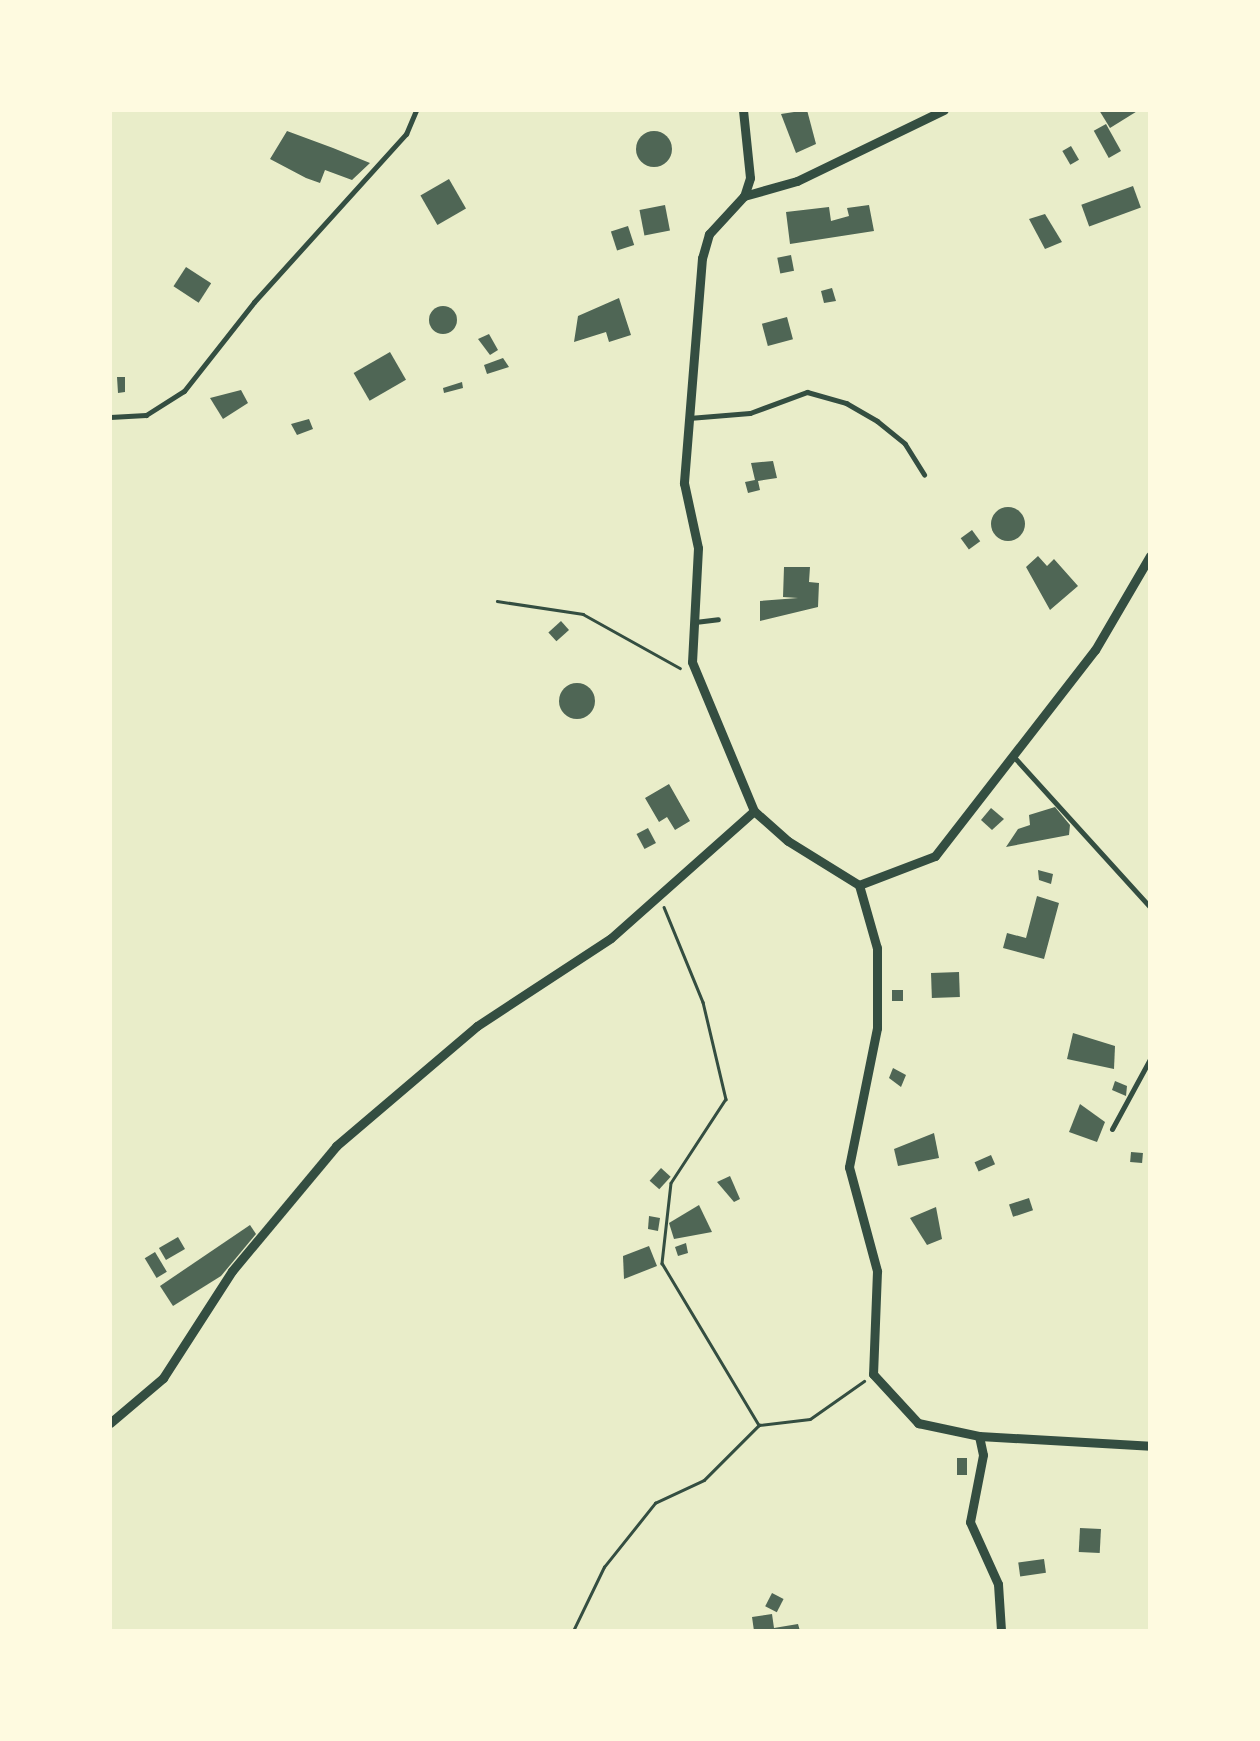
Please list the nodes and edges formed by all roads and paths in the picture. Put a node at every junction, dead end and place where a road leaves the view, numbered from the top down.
1 (416, 110) edge
2 (743, 110) edge
3 (944, 110) edge
4 (744, 196) junction
5 (110, 418) edge
6 (689, 418) junction
7 (924, 474) dead end
8 (1150, 556) edge
9 (497, 601) dead end
10 (718, 619) dead end
11 (692, 622) junction
12 (696, 671) junction
13 (1012, 754) junction
14 (754, 811) junction
15 (859, 885) junction
16 (660, 899) junction
17 (1150, 907) edge
18 (1150, 1059) edge
19 (1112, 1129) dead end
20 (873, 1374) junction
21 (110, 1422) edge
22 (759, 1424) junction
23 (979, 1436) junction
24 (1150, 1446) edge
25 (573, 1631) edge
26 (1001, 1631) edge

1 - 5 lane
2 - 4 street
3 - 4 street
4 - 6 street
6 - 7 lane
6 - 11 street
8 - 13 street
9 - 12 path
10 - 11 lane
11 - 12 street
12 - 14 street
13 - 15 street
13 - 17 lane
14 - 15 street
14 - 16 street
15 - 20 street
16 - 21 street
16 - 22 path
18 - 19 lane
20 - 22 path
20 - 23 street
22 - 25 path
23 - 24 street
23 - 26 street

